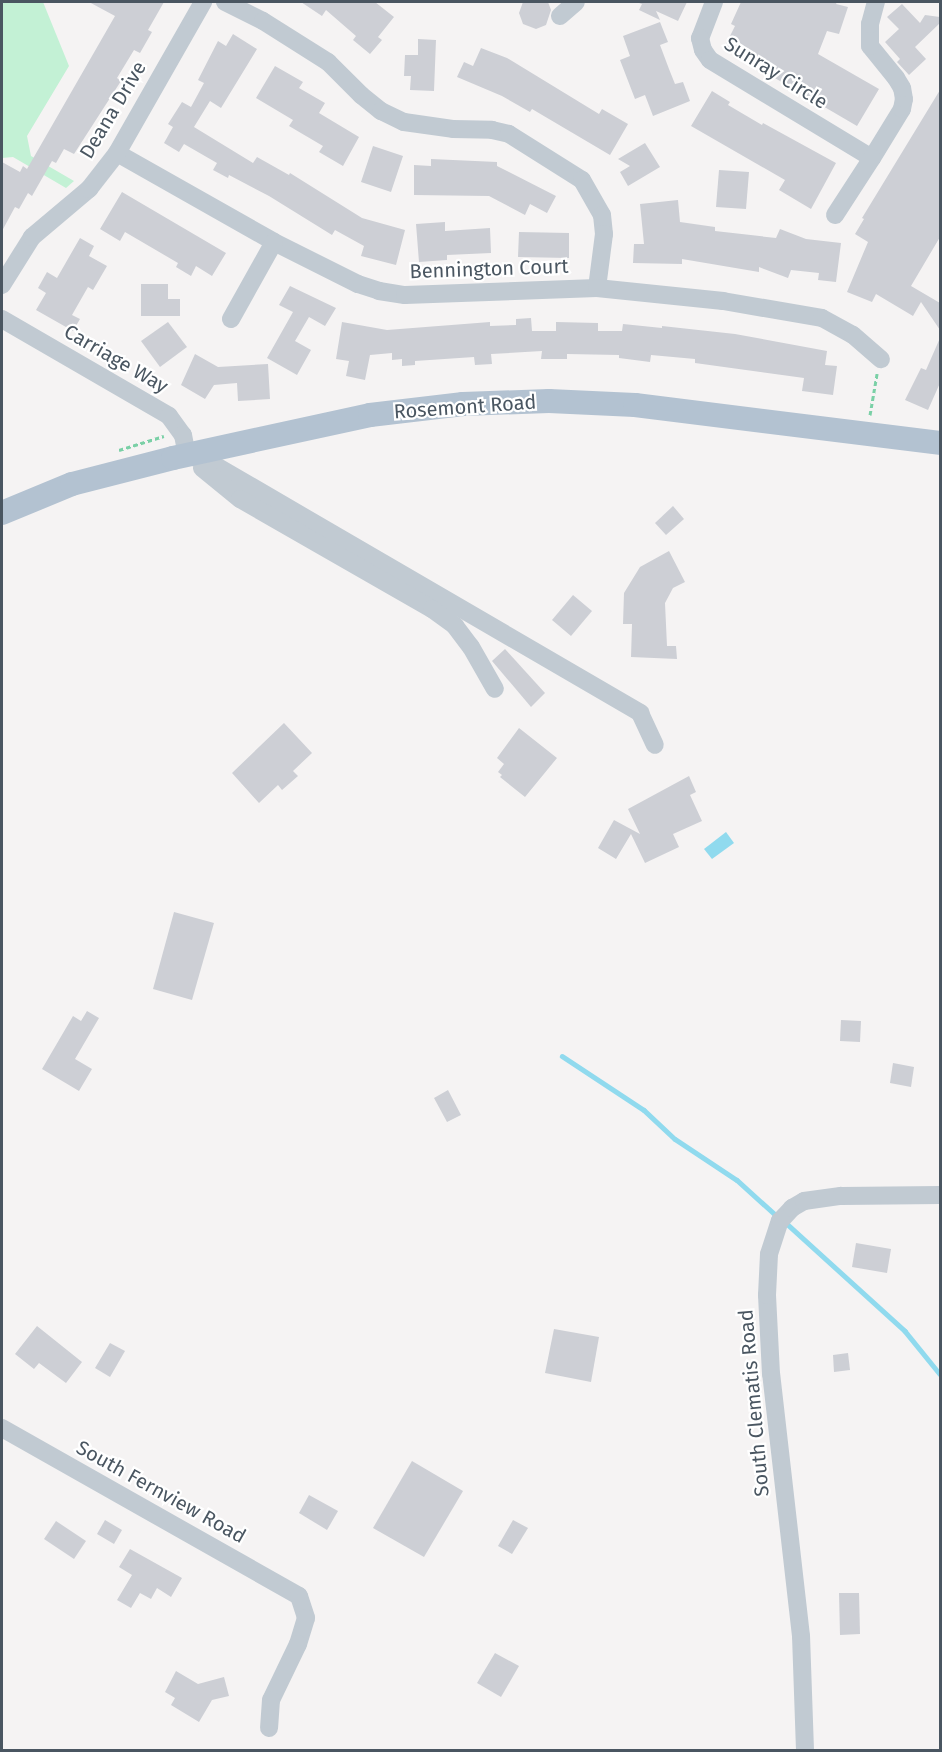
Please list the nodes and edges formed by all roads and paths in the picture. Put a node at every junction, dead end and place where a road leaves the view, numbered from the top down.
1 (203, 2) edge
2 (225, 2) edge
3 (576, 2) edge
4 (714, 2) edge
5 (876, 2) edge
6 (560, 16) dead end
7 (117, 153) junction
8 (872, 158) junction
9 (835, 215) dead end
10 (274, 242) junction
11 (2, 285) edge
12 (597, 288) junction
13 (2, 319) edge
14 (231, 319) dead end
15 (881, 359) dead end
16 (874, 386) dead end
17 (870, 416) dead end
18 (940, 443) edge
19 (187, 455) junction
20 (2, 513) edge
21 (495, 689) dead end
22 (655, 745) dead end
23 (940, 1195) edge
24 (2, 1428) edge
25 (269, 1728) dead end
26 (805, 1750) edge

1 - 7 street, Deana Drive
2 - 12 street
3 - 6 street
4 - 8 street, Sunray Circle
5 - 8 street
7 - 10 street, Bennington Court
7 - 11 street, Deana Drive
8 - 9 street
10 - 12 street, Bennington Court
10 - 14 street
12 - 15 street, Bennington Court
13 - 19 street, Carriage Way
16 - 17 path
18 - 19 main road, Rosemont Road
19 - 20 main road, Rosemont Road
19 - 21 street
19 - 22 street
23 - 26 street, South Clematis Road
24 - 25 street, South Fernview Road

